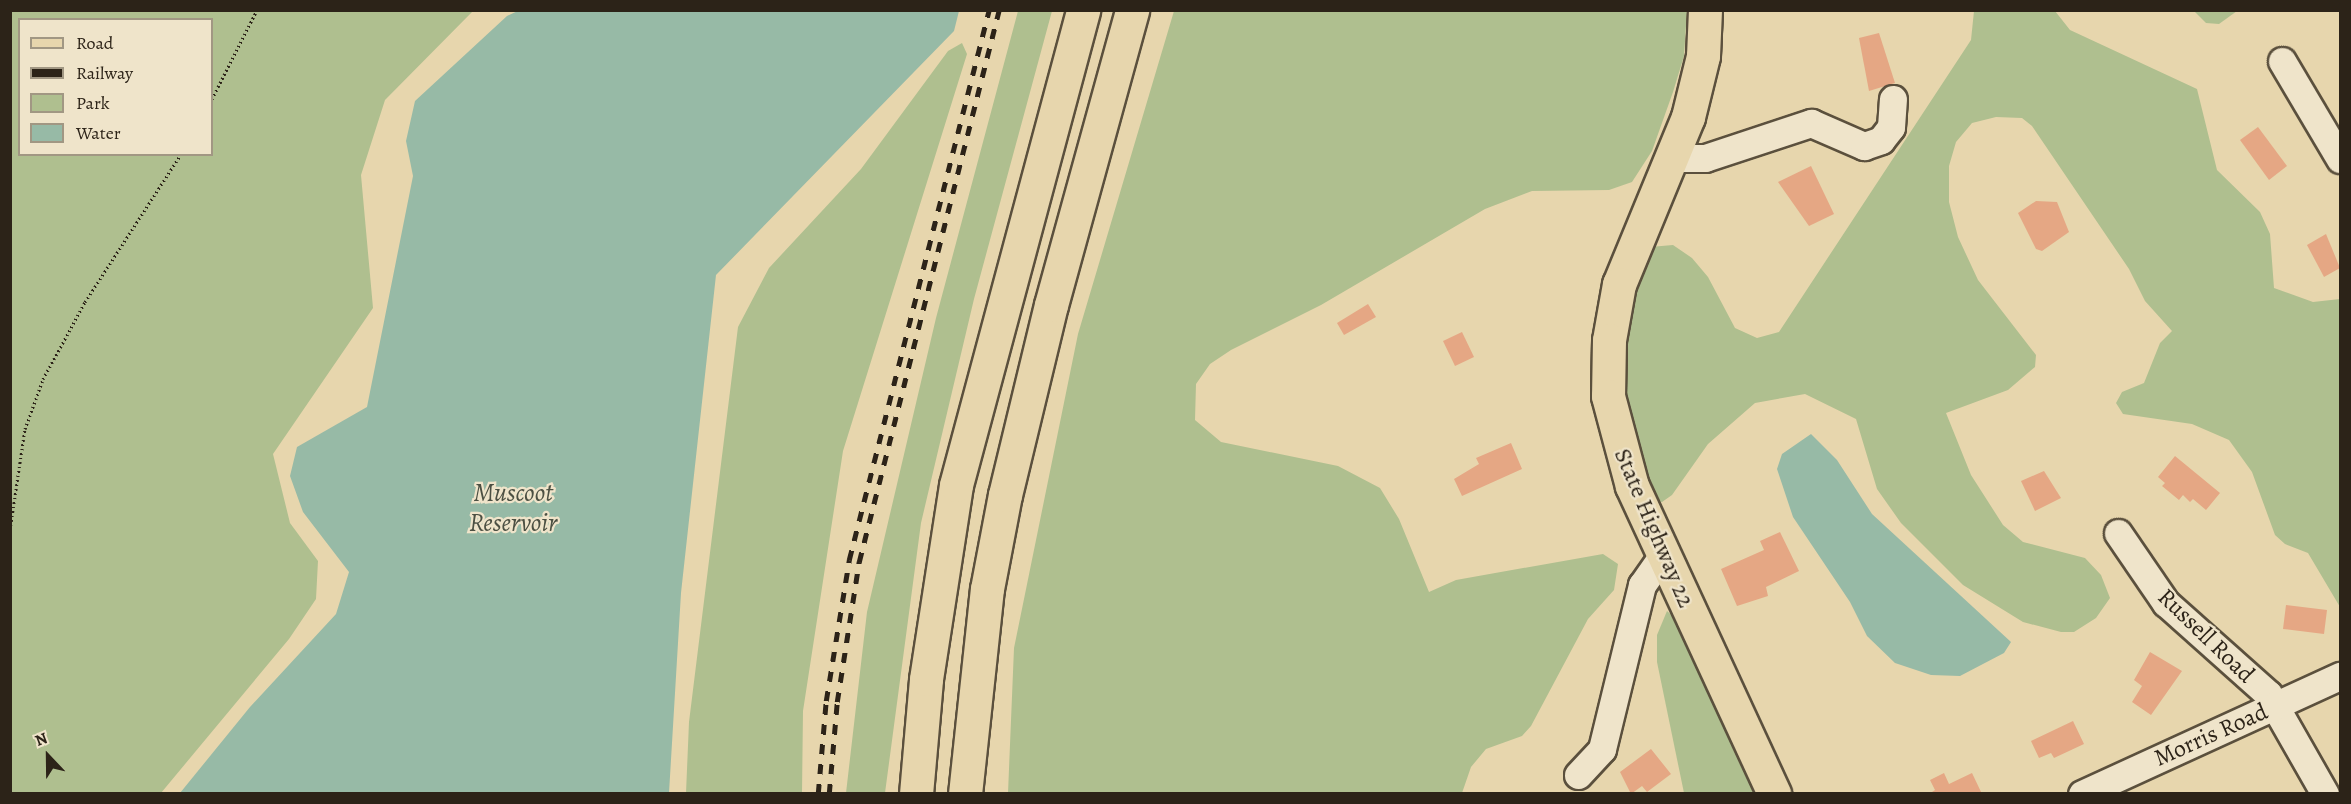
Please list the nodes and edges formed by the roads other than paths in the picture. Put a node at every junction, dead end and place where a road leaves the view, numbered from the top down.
1 (1083, 10) edge
2 (1132, 10) edge
3 (1705, 10) edge
4 (2282, 61) dead end
5 (1893, 99) dead end
6 (1671, 158) junction
7 (2340, 159) edge
8 (2118, 533) dead end
9 (1663, 555) junction
10 (2340, 676) edge
11 (2274, 707) junction
12 (1578, 775) dead end
13 (916, 794) edge
14 (965, 794) edge
15 (1774, 794) edge
16 (2082, 794) edge
17 (2325, 794) edge

1 - 13 main road
2 - 14 main road
3 - 6 main road, State Highway 22
4 - 7 street
5 - 6 street
6 - 9 main road, State Highway 22
8 - 11 street, Russell Road
9 - 12 street
9 - 15 main road, State Highway 22
10 - 11 street, Morris Road
11 - 16 street, Morris Road
11 - 17 street, Russell Road

